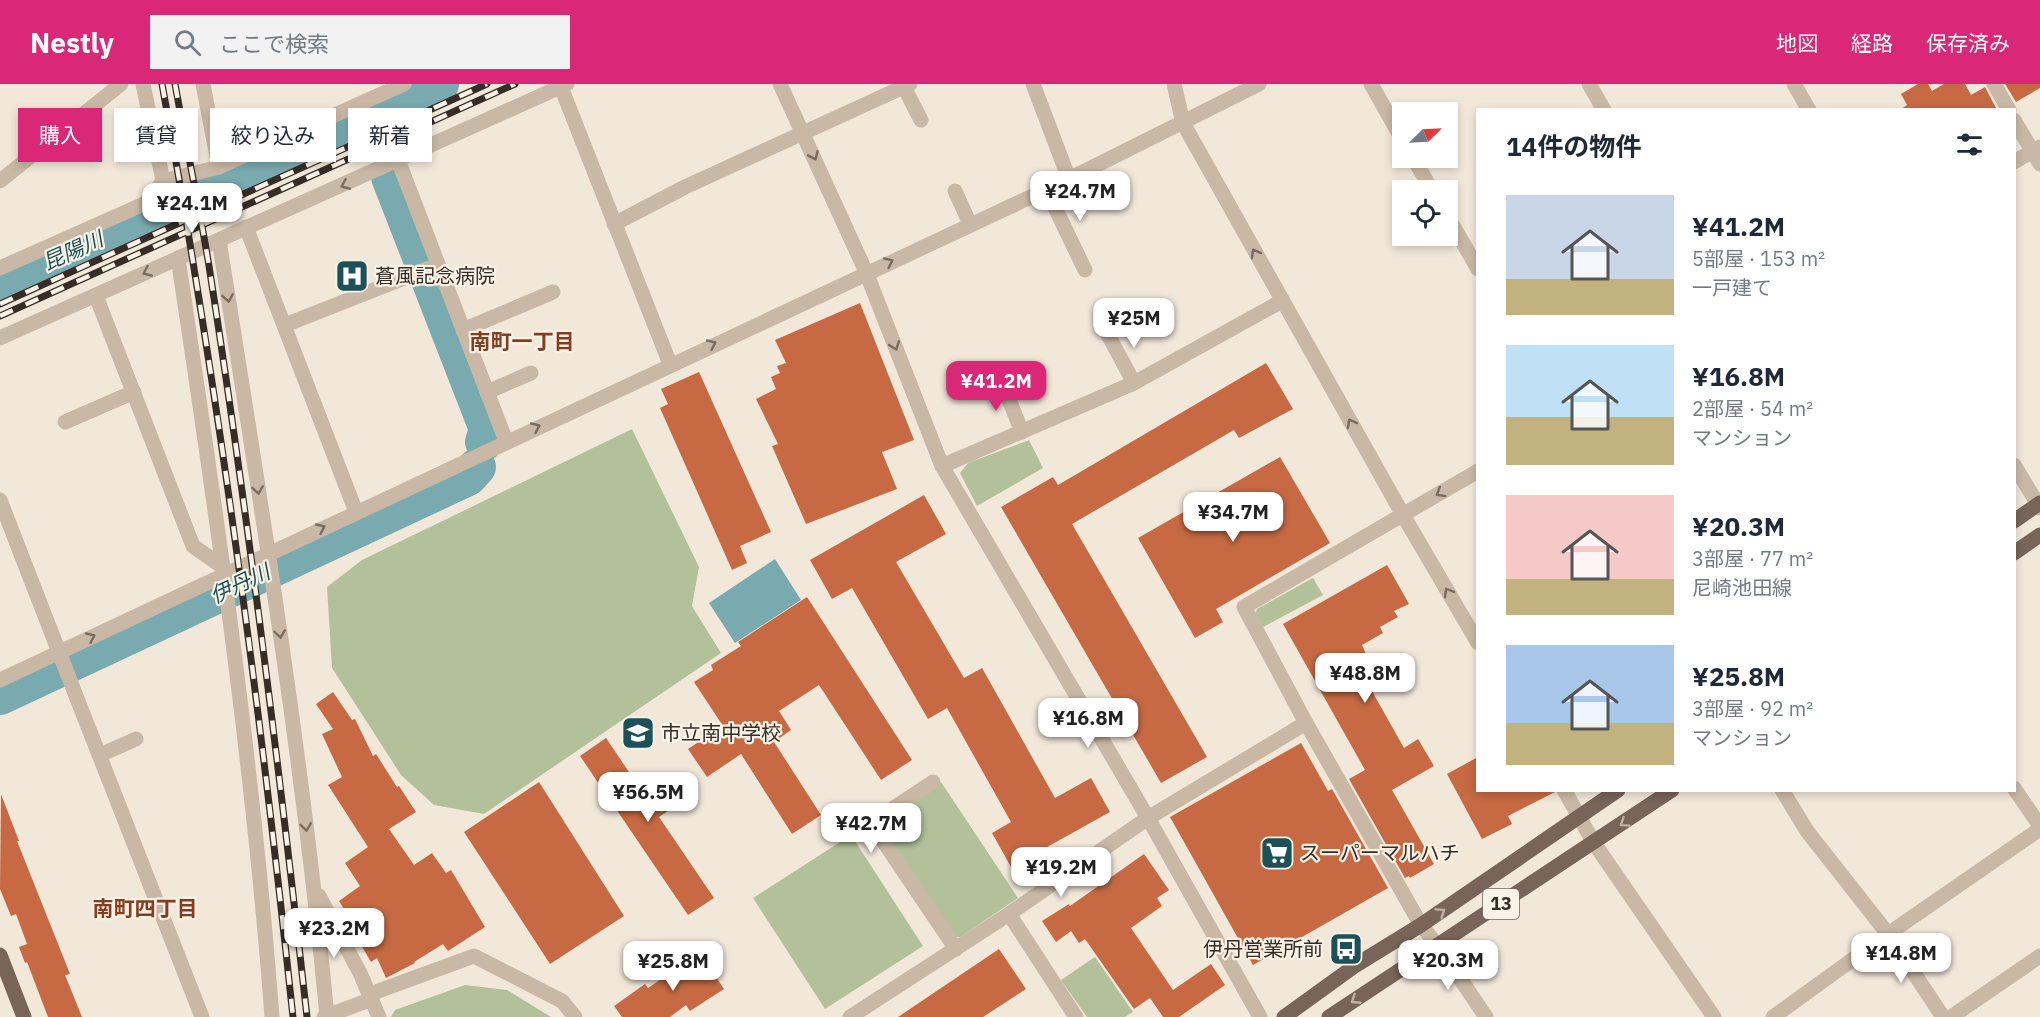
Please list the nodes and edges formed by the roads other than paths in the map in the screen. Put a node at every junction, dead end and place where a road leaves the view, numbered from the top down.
1 (121, 84) edge
2 (143, 84) edge
3 (203, 84) edge
4 (404, 84) edge
5 (780, 84) edge
6 (1033, 84) edge
7 (1174, 84) edge
8 (1259, 84) edge
9 (1371, 84) edge
10 (1589, 84) edge
11 (1794, 84) edge
12 (1994, 84) edge
13 (564, 85) edge
14 (907, 85) edge
15 (1603, 108) edge
16 (1808, 108) edge
17 (2007, 108) edge
18 (921, 120) dead end
19 (1392, 121) edge
20 (1182, 123) junction
21 (2016, 123) edge
22 (803, 133) junction
23 (432, 145) edge
24 (2038, 154) edge
25 (2016, 161) edge
26 (393, 162) edge
27 (399, 162) edge
28 (219, 167) junction
29 (1069, 179) junction
30 (0, 181) edge
31 (163, 181) junction
32 (1046, 189) junction
33 (955, 191) dead end
34 (614, 224) junction
35 (970, 224) junction
36 (246, 227) junction
37 (1458, 234) edge
38 (219, 240) junction
39 (178, 258) junction
40 (437, 265) junction
41 (1476, 266) edge
42 (0, 268) edge
43 (1085, 270) dead end
44 (866, 272) junction
45 (553, 292) dead end
46 (96, 296) junction
47 (1282, 301) junction
48 (285, 325) junction
49 (463, 330) junction
50 (1106, 331) dead end
51 (0, 338) edge
52 (670, 364) junction
53 (531, 373) dead end
54 (1001, 381) dead end
55 (1134, 383) junction
56 (134, 392) junction
57 (487, 392) junction
58 (65, 422) dead end
59 (1022, 432) junction
60 (506, 441) junction
61 (942, 466) junction
62 (2016, 468) edge
63 (1476, 472) edge
64 (0, 500) edge
65 (2039, 506) edge
66 (356, 512) junction
67 (1403, 515) junction
68 (2016, 519) edge
69 (2040, 535) edge
70 (2016, 552) edge
71 (270, 563) junction
72 (225, 580) junction
73 (1476, 640) edge
74 (62, 661) junction
75 (0, 680) edge
76 (1306, 723) junction
77 (136, 740) dead end
78 (100, 754) junction
79 (933, 782) dead end
80 (2016, 791) edge
81 (1565, 792) edge
82 (1615, 792) edge
83 (1669, 792) edge
84 (1783, 792) edge
85 (1580, 817) junction
86 (1148, 818) junction
87 (2040, 827) edge
88 (1594, 843) junction
89 (315, 888) junction
90 (1009, 914) junction
91 (1421, 925) junction
92 (1888, 934) junction
93 (1438, 946) junction
94 (956, 949) junction
95 (0, 955) edge
96 (2039, 958) edge
97 (371, 996) junction
98 (24, 1017) edge
99 (202, 1017) edge
100 (272, 1017) edge
101 (326, 1017) edge
102 (379, 1017) edge
103 (574, 1017) edge
104 (850, 1017) edge
105 (1076, 1017) edge
106 (1260, 1017) edge
107 (1284, 1017) edge
108 (1329, 1017) edge
109 (1486, 1017) edge
110 (1714, 1017) edge
111 (1773, 1017) edge
112 (1942, 1017) edge
113 (1951, 1017) edge

1 - 30 street
2 - 31 street
3 - 28 street
4 - 28 street
5 - 22 street
6 - 29 street
7 - 20 street
8 - 20 street
9 - 19 street
10 - 15 street
11 - 16 street
12 - 17 street
13 - 23 street
13 - 34 street
14 - 18 street
14 - 22 street
20 - 29 street
47 -> 20 street
21 - 24 street
22 - 34 street
22 -> 44 street
24 - 25 street
26 -> 36 street
27 - 40 street
28 - 31 street
29 - 32 street
31 - 42 street
32 - 35 street
32 - 43 street
33 - 35 street
34 - 52 street
44 -> 35 street
36 - 38 street
36 - 48 street
37 - 41 street
38 - 39 street
38 -> 71 street
39 -> 46 street
39 - 72 street
40 - 48 street
40 - 49 street
52 -> 44 street
44 -> 61 street
45 - 49 street
46 - 51 street
46 - 56 street
47 - 55 street
67 -> 47 street
48 - 66 street
49 - 57 street
50 - 55 street
60 -> 52 street
53 - 57 street
54 - 59 street
55 - 59 street
56 - 58 street
56 - 72 street
57 - 60 street
59 - 61 street
60 - 66 street
61 - 86 street
62 - 65 street
63 -> 67 street
64 - 74 street
65 - 68 main road
71 -> 66 street
73 -> 67 street
67 - 76 street
69 - 70 main road
71 - 72 street
71 -> 89 street
74 -> 72 street
72 - 100 street
74 - 75 street
74 - 78 street
76 - 86 street
76 - 91 street
77 - 78 street
78 - 99 street
79 - 94 street
80 - 87 street
81 - 85 street
82 - 85 main road, 13
83 -> 88 main road, 13
84 - 92 street
85 - 88 street
91 -> 85 main road, 13
86 - 90 street
86 - 106 street
87 - 92 street
88 - 93 main road, 13
88 - 110 street
89 - 97 street
89 - 101 street
90 - 94 street
90 - 105 street
91 - 93 street
91 - 107 main road, 13
92 - 111 street
92 - 112 street
93 -> 108 main road, 13
93 - 109 street
94 - 104 street
95 - 98 main road
96 - 113 street
97 - 101 street
97 - 102 street
97 - 103 street

